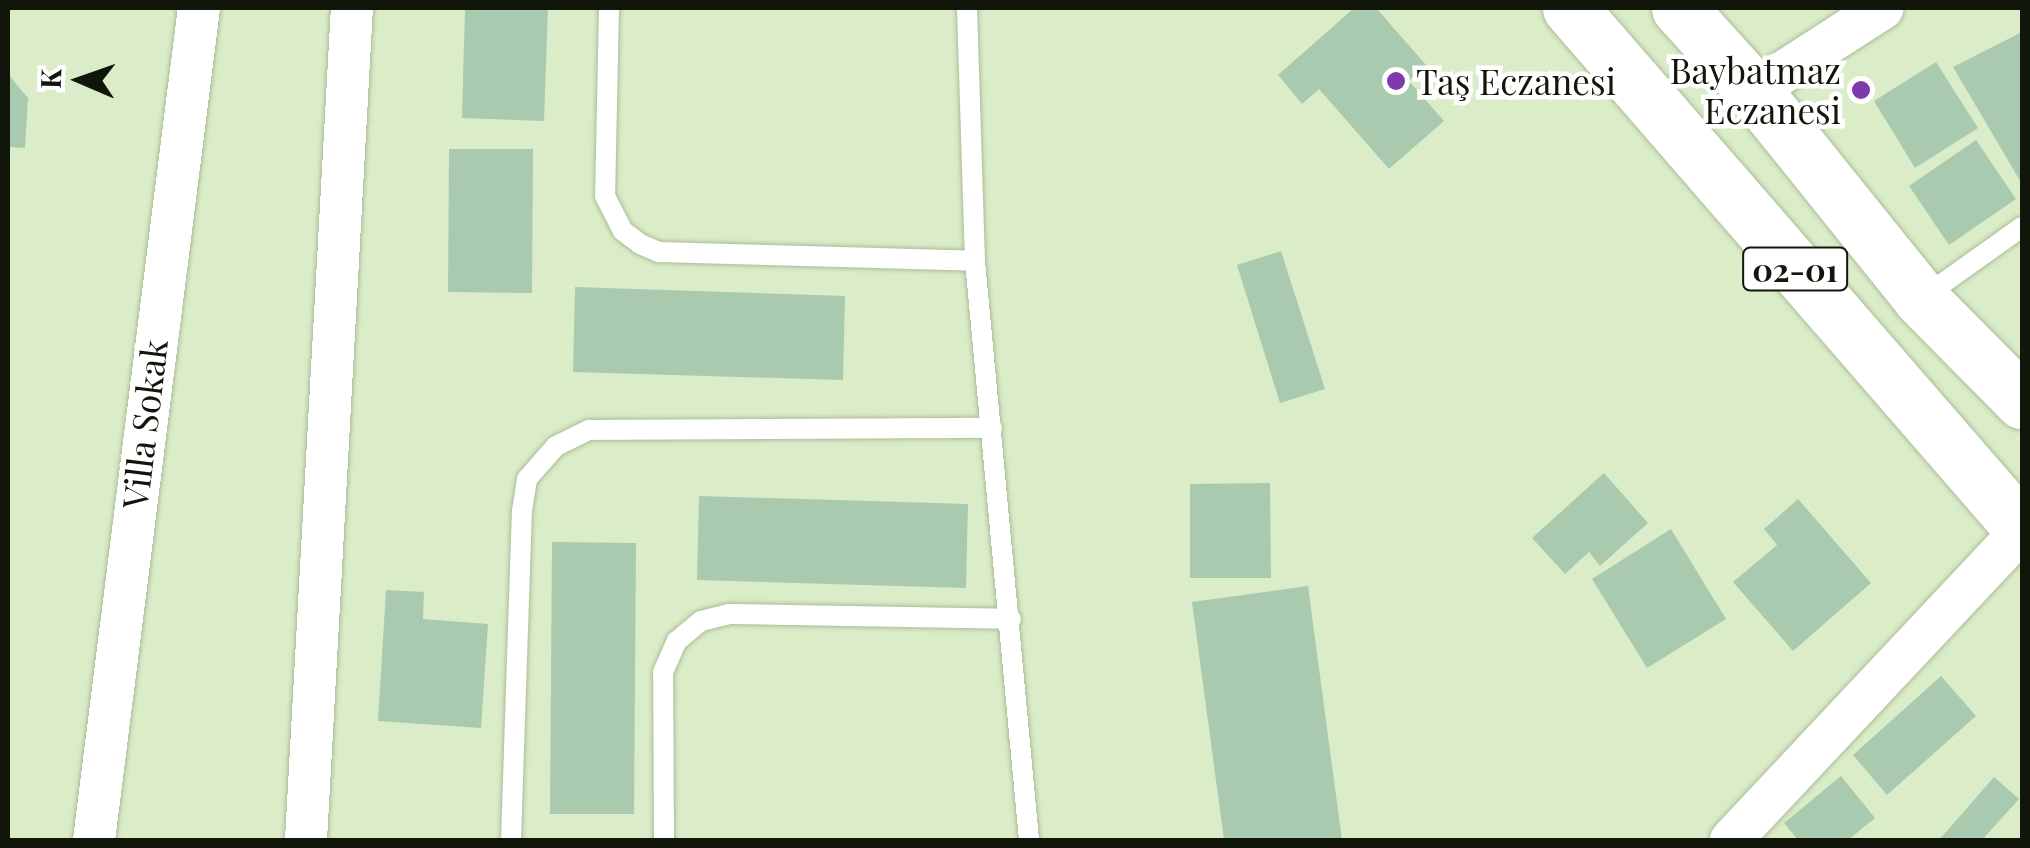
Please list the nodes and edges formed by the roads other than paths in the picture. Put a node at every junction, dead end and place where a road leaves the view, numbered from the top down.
1 (199, 8) edge
2 (352, 8) edge
3 (609, 8) edge
4 (967, 8) edge
5 (1570, 8) edge
6 (1678, 8) edge
7 (1883, 8) edge
8 (1754, 91) junction
9 (2022, 227) edge
10 (975, 262) junction
11 (1920, 299) junction
12 (2022, 401) edge
13 (992, 428) junction
14 (2022, 529) edge
15 (1011, 618) junction
16 (94, 840) edge
17 (306, 840) edge
18 (511, 840) edge
19 (664, 840) edge
20 (1030, 840) edge
21 (1731, 840) edge

1 - 16 street, Villa Sokak
2 - 17 street
3 - 10 lane
4 - 10 lane
5 - 14 main road, 02-01
6 - 8 main road
7 - 8 street
8 - 11 main road
9 - 11 lane
10 - 13 lane
11 - 12 main road
13 - 15 lane
13 - 18 lane
14 - 21 street
15 - 19 lane
15 - 20 lane

